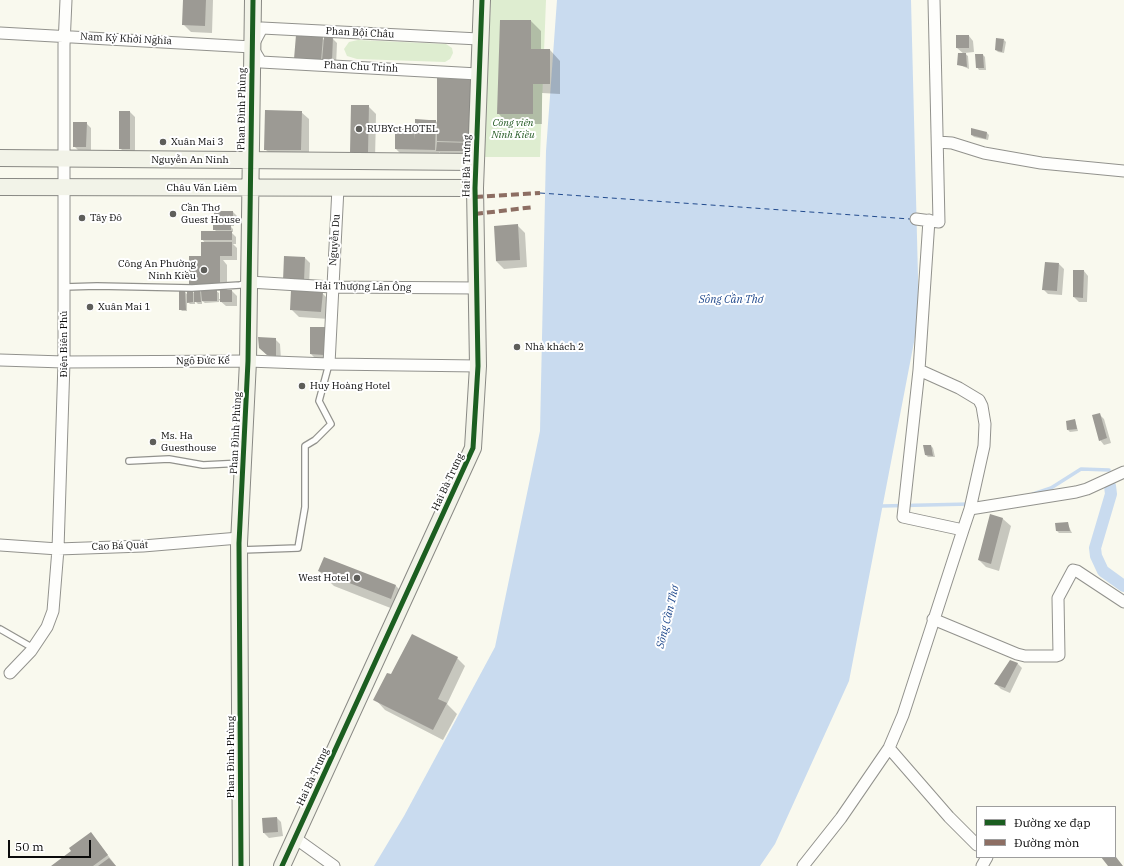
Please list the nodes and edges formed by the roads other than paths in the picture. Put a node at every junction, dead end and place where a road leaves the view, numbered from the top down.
1 (66, 0) edge
2 (253, 0) edge
3 (482, 0) edge
4 (934, 0) edge
5 (0, 33) edge
6 (64, 35) junction
7 (479, 39) junction
8 (252, 47) junction
9 (478, 74) junction
10 (938, 142) junction
11 (0, 158) edge
12 (65, 158) junction
13 (251, 160) junction
14 (476, 162) junction
15 (1124, 171) edge
16 (0, 187) edge
17 (65, 187) junction
18 (250, 188) junction
19 (338, 188) junction
20 (475, 188) junction
21 (916, 219) dead end
22 (929, 220) junction
23 (249, 282) junction
24 (64, 287) junction
25 (332, 287) junction
26 (478, 288) junction
27 (0, 360) edge
28 (248, 361) junction
29 (64, 362) junction
30 (329, 364) junction
31 (478, 366) junction
32 (919, 370) junction
33 (130, 461) dead end
34 (243, 463) junction
35 (1124, 472) edge
36 (971, 505) junction
37 (963, 530) junction
38 (239, 544) junction
39 (0, 545) edge
40 (58, 549) junction
41 (1124, 602) edge
42 (933, 619) junction
43 (0, 629) edge
44 (33, 648) junction
45 (10, 673) dead end
46 (889, 748) junction
47 (295, 838) junction
48 (976, 844) edge
49 (241, 866) edge
50 (282, 866) edge
51 (334, 866) edge
52 (803, 866) edge

1 - 6 street, Điện Biên Phủ
2 - 8 street, Phan Đình Phùng
3 - 7 street, Hai Bà Trưng
4 - 10 street
5 - 6 street, Nam Kỳ Khởi Nghĩa
6 - 8 street, Nam Kỳ Khởi Nghĩa
6 - 12 street, Điện Biên Phủ
7 - 8 street, Phan Bội Châu
7 - 9 street, Hai Bà Trưng
8 - 9 street, Phan Chu Trinh
8 - 13 street, Phan Đình Phùng
9 - 14 street, Hai Bà Trưng
10 - 15 street
10 - 22 street
11 - 12 street, Nguyễn An Ninh
12 - 13 street, Nguyễn An Ninh
12 - 17 street, Điện Biên Phủ
13 - 14 street, Nguyễn An Ninh
13 - 18 street, Phan Đình Phùng
14 - 20 street, Hai Bà Trưng
16 - 17 street, Châu Văn Liêm
17 - 18 street, Châu Văn Liêm
17 - 24 street, Điện Biên Phủ
18 - 19 street, Châu Văn Liêm
18 - 23 street, Phan Đình Phùng
19 - 20 street, Châu Văn Liêm
19 - 25 street, Nguyễn Du
20 - 26 street, Hai Bà Trưng
21 - 22 street
22 - 32 street
23 - 24 lane
23 - 25 street, Hải Thượng Lãn Ông
23 - 28 street, Phan Đình Phùng
24 - 29 street, Điện Biên Phủ
25 - 26 street, Hải Thượng Lãn Ông
25 - 30 street, Nguyễn Du
26 - 31 street, Hai Bà Trưng
27 - 29 street, Ngô Đức Kế
28 - 29 street, Ngô Đức Kế
28 - 30 street, Ngô Đức Kế
28 - 34 street, Phan Đình Phùng
29 - 40 street, Điện Biên Phủ
30 - 31 street, Ngô Đức Kế
30 - 38 lane
31 - 47 street, Hai Bà Trưng
32 - 36 street
32 - 37 street
33 - 34 lane
34 - 38 street, Phan Đình Phùng
35 - 36 street
36 - 37 street
37 - 42 street
38 - 40 street, Cao Bá Quát
38 - 49 street, Phan Đình Phùng
39 - 40 street, Cao Bá Quát
40 - 44 street, Điện Biên Phủ
41 - 42 street
42 - 46 street
43 - 44 lane
44 - 45 street, Điện Biên Phủ
46 - 48 street
46 - 52 street
47 - 50 street, Hai Bà Trưng
47 - 51 street

